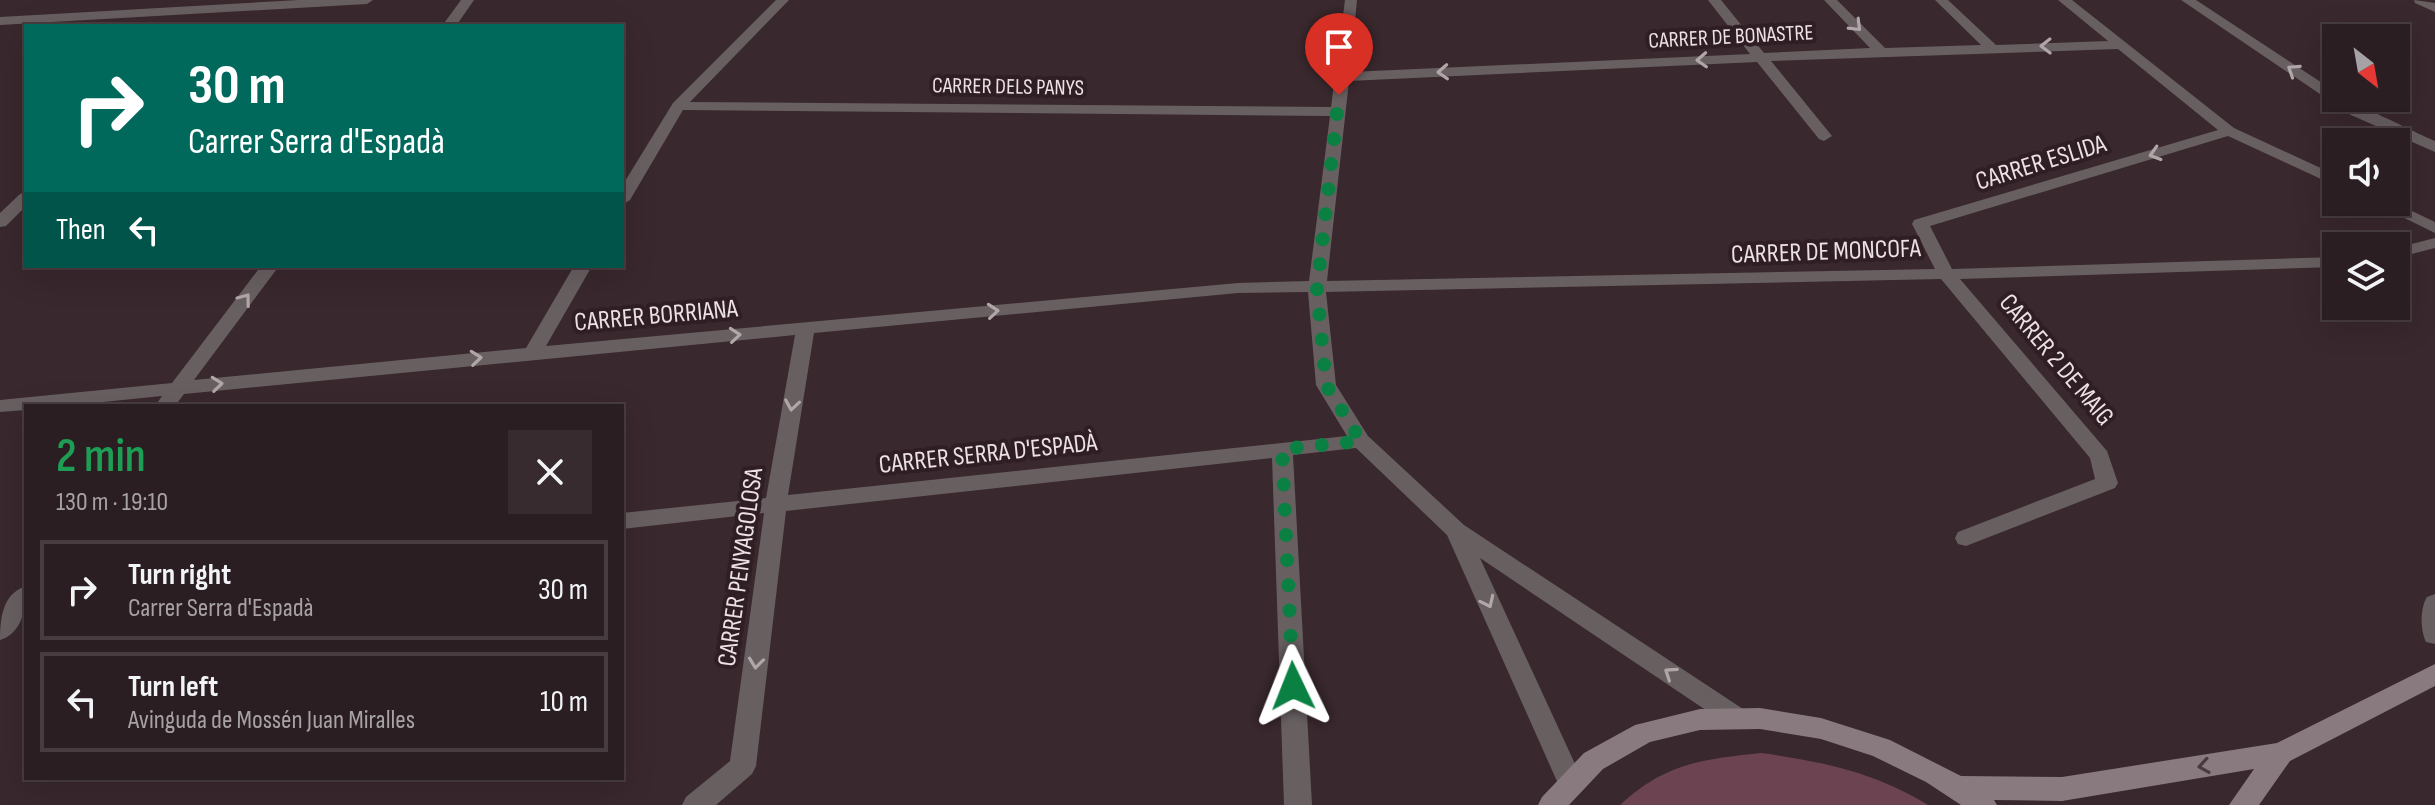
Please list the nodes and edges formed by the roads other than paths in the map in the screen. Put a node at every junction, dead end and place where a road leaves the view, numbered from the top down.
1 (367, 0) edge
2 (468, 0) edge
3 (783, 0) edge
4 (1351, 0) edge
5 (1714, 0) edge
6 (1830, 0) edge
7 (1941, 0) edge
8 (2064, 0) edge
9 (2187, 0) edge
10 (2420, 0) edge
11 (225, 5) edge
12 (2435, 8) edge
13 (0, 21) edge
14 (205, 24) edge
15 (450, 24) edge
16 (2124, 45) junction
17 (1992, 48) junction
18 (1881, 52) junction
19 (1760, 57) junction
20 (1341, 77) junction
21 (678, 106) junction
22 (1337, 112) junction
23 (2229, 131) junction
24 (1824, 136) dead end
25 (2435, 147) edge
26 (2322, 174) edge
27 (624, 197) edge
28 (24, 198) edge
29 (0, 200) edge
30 (2410, 216) edge
31 (0, 222) edge
32 (2435, 228) edge
33 (2435, 243) edge
34 (2410, 249) edge
35 (2322, 262) edge
36 (269, 268) edge
37 (582, 268) edge
38 (1946, 274) junction
39 (1317, 289) junction
40 (805, 328) junction
41 (532, 353) junction
42 (179, 388) junction
43 (167, 404) edge
44 (0, 406) edge
45 (1361, 441) junction
46 (1282, 449) junction
47 (776, 505) junction
48 (624, 521) edge
49 (1456, 531) junction
50 (1966, 538) dead end
51 (24, 598) edge
52 (2435, 603) edge
53 (0, 631) edge
54 (2435, 635) edge
55 (2435, 674) edge
56 (1734, 716) junction
57 (2281, 753) junction
58 (1569, 779) junction
59 (1961, 788) junction
60 (701, 801) edge
61 (1298, 805) edge
62 (1552, 805) edge
63 (1983, 805) edge
64 (2243, 805) edge

1 - 11 street
2 - 15 street
3 - 21 street
4 - 20 street
5 - 19 street
6 -> 18 street
7 - 17 street
8 - 16 street
25 -> 9 street
10 - 12 street
11 - 13 street
11 - 14 street
16 -> 17 street, CARRER DE BONASTRE
16 - 23 street
17 - 18 street, CARRER DE BONASTRE
18 - 19 street, CARRER DE BONASTRE
19 -> 20 street, CARRER DE BONASTRE
19 - 24 street
20 - 22 street
21 - 22 street, CARRER DELS PANYS
21 - 27 street
22 - 39 street
23 - 26 street
23 -> 38 street, CARRER ESLIDA
28 - 29 street
28 - 31 street
30 - 32 street
33 - 34 street
35 - 38 street, CARRER DE MONCOFA
42 -> 36 street
37 - 41 street
38 - 39 street, CARRER DE MONCOFA
38 - 50 street, CARRER 2 DE MAIG
40 -> 39 street, CARRER BORRIANA
39 - 45 street
41 -> 40 street, CARRER BORRIANA
40 -> 47 street, CARRER PENYAGOLOSA
42 -> 41 street, CARRER BORRIANA
42 - 43 street
42 - 44 street, CARRER BORRIANA
45 - 46 street, CARRER SERRA D'ESPADÀ
45 - 49 street
46 - 47 street, CARRER SERRA D'ESPADÀ
46 - 61 street
47 - 48 street, CARRER SERRA D'ESPADÀ
47 -> 60 street, CARRER PENYAGOLOSA
56 -> 49 street
49 -> 58 street
51 - 53 street
52 - 54 street
55 - 57 main road
56 - 58 main road
56 - 59 main road
57 -> 59 main road
57 - 64 main road
58 - 62 main road
59 - 63 main road

